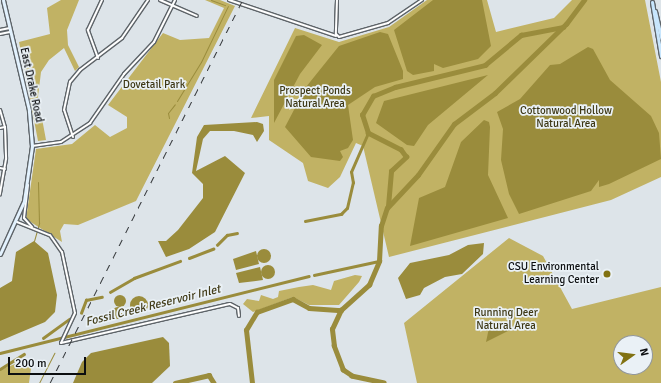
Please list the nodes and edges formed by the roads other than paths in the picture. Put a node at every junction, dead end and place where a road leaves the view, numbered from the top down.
1 (3, 0) edge
2 (102, 0) edge
3 (148, 0) edge
4 (160, 0) edge
5 (176, 0) edge
6 (229, 0) edge
7 (337, 0) edge
8 (420, 1) edge
9 (652, 1) edge
10 (172, 6) junction
11 (197, 16) dead end
12 (0, 30) edge
13 (10, 30) junction
14 (0, 34) edge
15 (336, 36) junction
16 (661, 38) edge
17 (661, 56) edge
18 (98, 58) junction
19 (0, 110) edge
20 (5, 127) junction
21 (0, 128) edge
22 (73, 137) junction
23 (32, 146) junction
24 (0, 168) edge
25 (5, 169) junction
26 (28, 185) junction
27 (0, 194) edge
28 (17, 222) junction
29 (34, 229) junction
30 (0, 254) edge
31 (239, 316) dead end

1 - 13 main road, East Drake Road
2 - 18 street
3 - 18 street
4 - 10 street
5 - 10 street
6 - 15 street
7 - 15 street
8 - 15 street
9 - 16 main road
9 - 17 main road
10 - 11 street
10 - 22 street
12 - 13 street
13 - 14 street
13 - 23 main road, East Drake Road
18 - 22 street
19 - 20 street
20 - 21 street
20 - 25 street
22 - 23 street
23 - 26 main road, East Drake Road
24 - 25 street
25 - 27 street
26 - 28 main road, East Drake Road
26 - 29 street
28 - 29 street
28 - 30 main road, East Drake Road
29 - 31 street

